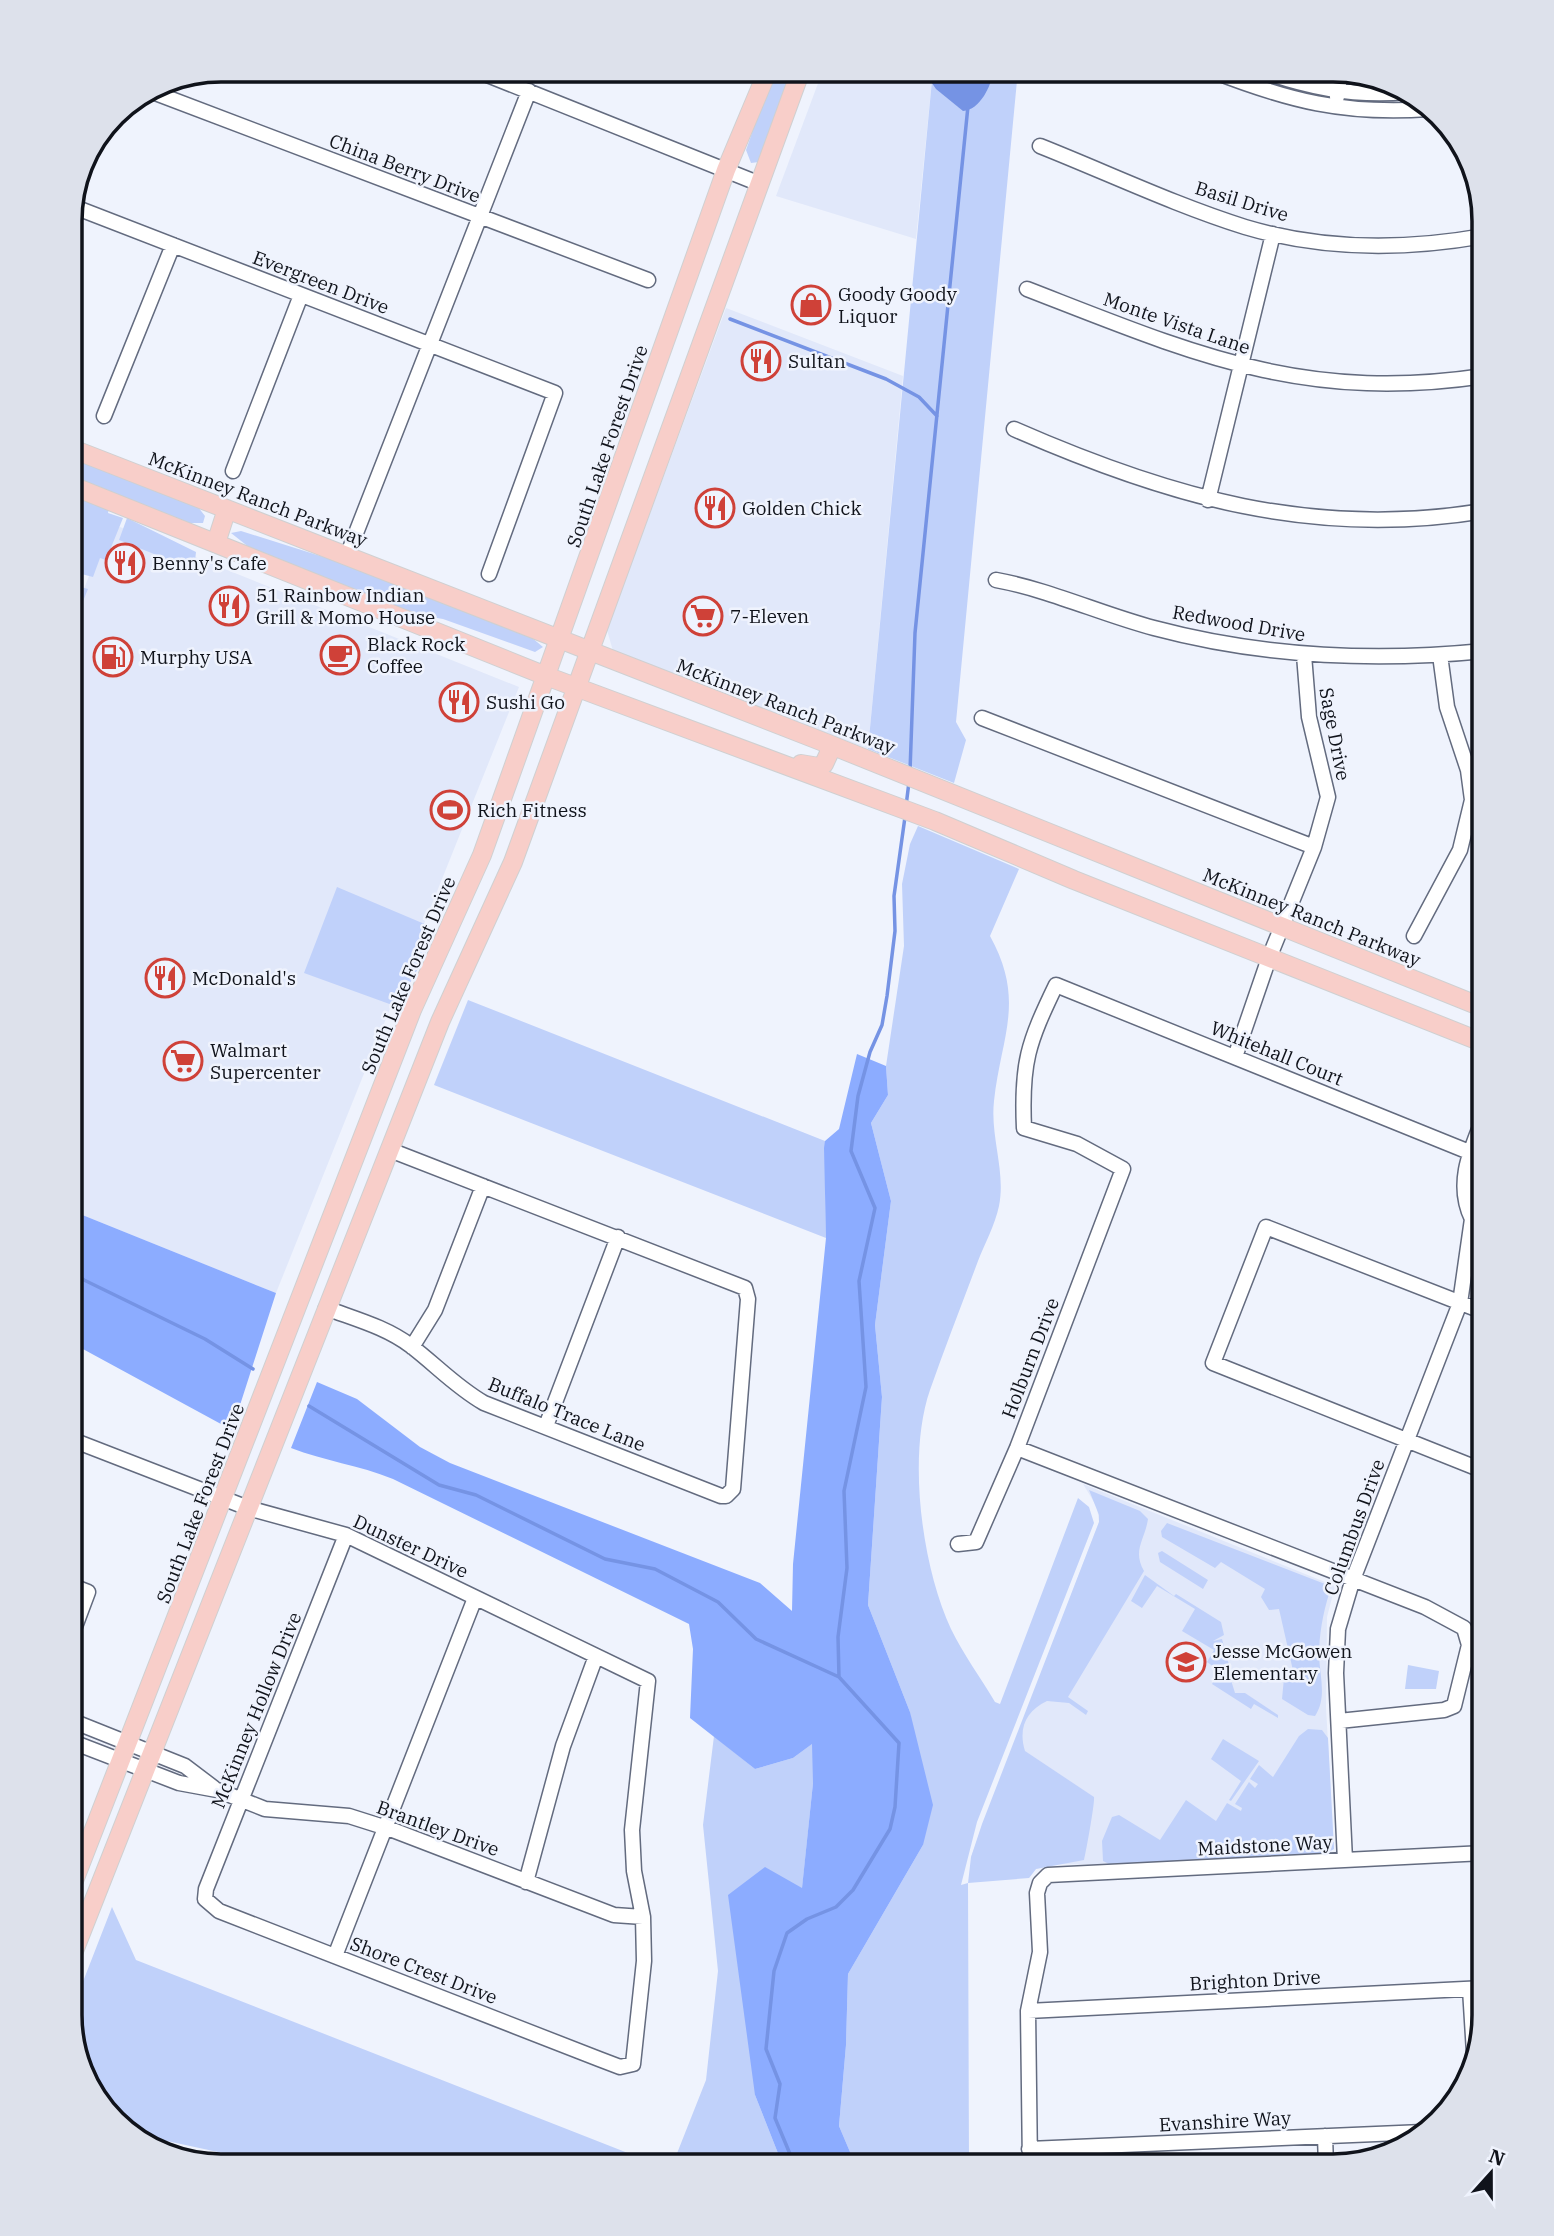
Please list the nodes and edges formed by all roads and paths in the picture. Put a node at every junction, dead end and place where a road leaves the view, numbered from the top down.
1 (508, 83) edge
2 (763, 83) edge
3 (796, 83) edge
4 (1246, 83) edge
5 (1294, 83) edge
6 (1339, 83) edge
7 (1338, 90) junction
8 (529, 91) junction
9 (1386, 94) edge
10 (163, 96) edge
11 (1335, 109) junction
12 (1415, 110) edge
13 (1040, 146) dead end
14 (726, 170) junction
15 (760, 184) junction
16 (83, 210) edge
17 (480, 218) junction
18 (1273, 234) junction
19 (1472, 237) edge
20 (173, 245) junction
21 (648, 279) dead end
22 (1027, 289) dead end
23 (301, 295) junction
24 (429, 345) junction
25 (1240, 367) junction
26 (1472, 377) edge
27 (104, 416) dead end
28 (1014, 429) dead end
29 (628, 449) junction
30 (83, 453) edge
31 (659, 459) junction
32 (233, 471) dead end
33 (83, 490) edge
34 (1208, 500) junction
35 (228, 509) junction
36 (1472, 512) edge
37 (216, 543) junction
38 (347, 556) junction
39 (489, 574) dead end
40 (996, 580) dead end
41 (560, 642) junction
42 (1472, 652) edge
43 (589, 653) junction
44 (1304, 655) junction
45 (1440, 655) junction
46 (546, 676) junction
47 (576, 687) junction
48 (982, 718) dead end
49 (825, 743) junction
50 (767, 756) junction
51 (1314, 846) junction
52 (1282, 927) junction
53 (1414, 936) dead end
54 (1269, 958) junction
55 (1472, 1003) edge
56 (405, 1027) junction
57 (434, 1038) junction
58 (1472, 1038) edge
59 (1235, 1057) junction
60 (1472, 1147) edge
61 (390, 1150) junction
62 (1470, 1152) junction
63 (1123, 1169) joint
64 (483, 1186) junction
65 (1472, 1219) joint
66 (618, 1237) junction
67 (302, 1298) junction
68 (1460, 1303) junction
69 (326, 1308) junction
70 (1472, 1308) edge
71 (412, 1347) junction
72 (546, 1426) junction
73 (1407, 1440) junction
74 (82, 1444) edge
75 (1017, 1448) junction
76 (1472, 1466) edge
77 (224, 1500) junction
78 (248, 1508) junction
79 (346, 1535) junction
80 (958, 1544) dead end
81 (1352, 1581) junction
82 (82, 1590) edge
83 (475, 1598) junction
84 (82, 1607) edge
85 (596, 1656) junction
86 (1339, 1721) junction
87 (82, 1725) edge
88 (129, 1742) junction
89 (82, 1746) edge
90 (153, 1752) junction
91 (121, 1761) junction
92 (146, 1770) junction
93 (216, 1790) junction
94 (242, 1799) junction
95 (386, 1828) junction
96 (1472, 1854) edge
97 (82, 1860) edge
98 (1345, 1860) junction
99 (526, 1881) junction
100 (205, 1899) joint
101 (643, 1917) junction
102 (82, 1931) edge
103 (335, 1956) junction
104 (1472, 1989) edge
105 (1028, 2011) junction
106 (1405, 2133) edge
107 (1325, 2136) junction
108 (1029, 2149) junction
109 (1029, 2154) edge
110 (1326, 2154) edge

1 - 8 street
2 - 14 main road, South Lake Forest Drive
3 - 15 main road
4 - 11 street
5 - 7 street
6 - 7 street
7 - 9 street
7 - 11 street
8 - 14 street
8 - 17 street
10 - 17 street, China Berry Drive
11 - 12 street
13 - 18 street, Basil Drive
14 - 15 street
14 - 29 main road, South Lake Forest Drive
15 - 31 main road
16 - 20 street, Evergreen Drive
17 - 21 street, China Berry Drive
17 - 24 street
18 - 19 street, Basil Drive
18 - 25 street
20 - 23 street, Evergreen Drive
20 - 27 street
22 - 25 street, Monte Vista Lane
23 - 24 street, Evergreen Drive
23 - 32 street
24 - 38 street
24 - 39 street, Evergreen Drive
25 - 26 street, Monte Vista Lane
25 - 34 street
28 - 34 street
29 - 31 main road
29 - 41 main road, South Lake Forest Drive
30 - 35 main road, McKinney Ranch Parkway
31 - 43 main road
33 - 37 main road
34 - 36 street
35 - 37 main road
35 - 38 main road, McKinney Ranch Parkway
37 - 46 main road
38 - 41 main road, McKinney Ranch Parkway
40 - 44 street, Redwood Drive
41 - 43 main road, McKinney Ranch Parkway
41 - 46 main road, South Lake Forest Drive
42 - 45 street, Redwood Drive
43 - 47 main road
43 - 49 main road, McKinney Ranch Parkway
44 - 45 street, Redwood Drive
44 - 51 street, Sage Drive
45 - 53 street
46 - 47 main road
46 - 56 main road, South Lake Forest Drive
47 - 50 main road
47 - 57 main road
48 - 51 street
49 - 50 main road
49 - 52 main road, McKinney Ranch Parkway
50 - 54 main road
51 - 52 street, Sage Drive
52 - 54 street, Sage Drive
52 - 55 main road, McKinney Ranch Parkway
54 - 58 main road
54 - 59 street, Sage Drive
56 - 57 main road
56 - 67 main road, South Lake Forest Drive
57 - 61 main road
59 - 62 street, Whitehall Court
59 - 63 street, Whitehall Court
60 - 62 street, Columbus Drive
61 - 64 street
61 - 69 main road
62 - 65 street, Columbus Drive
63 - 75 street, Holburn Drive
64 - 66 street
64 - 71 street
65 - 68 street, Columbus Drive
66 - 72 street
66 - 72 street, Buffalo Trace Lane
67 - 69 main road
67 - 77 main road, South Lake Forest Drive
68 - 70 street
68 - 73 street, Columbus Drive
68 - 73 street
69 - 71 street, Buffalo Trace Lane
69 - 78 main road
71 - 72 street, Buffalo Trace Lane
73 - 76 street
73 - 81 street, Columbus Drive
74 - 77 street, Dunster Drive
75 - 80 street, Holburn Drive
75 - 81 street
77 - 78 street, Dunster Drive
77 - 88 main road, South Lake Forest Drive
78 - 79 street, Dunster Drive
78 - 90 main road
79 - 83 street, Dunster Drive
79 - 94 street, McKinney Hollow Drive
81 - 86 street, Columbus Drive
81 - 86 street
82 - 84 street
83 - 85 street, Dunster Drive
83 - 95 street
85 - 99 street
85 - 101 street, Dunster Drive
86 - 98 street, Columbus Drive
87 - 88 street, Brantley Drive
88 - 90 street, Brantley Drive
88 - 91 main road, South Lake Forest Drive
89 - 91 street, Brantley Drive
90 - 92 main road
90 - 93 street, Brantley Drive
91 - 92 street, Brantley Drive
91 - 97 main road, South Lake Forest Drive
92 - 93 street, Brantley Drive
92 - 102 main road
93 - 94 street, Brantley Drive
94 - 95 street, Brantley Drive
94 - 100 street, McKinney Hollow Drive
95 - 99 street, Brantley Drive
95 - 103 street
96 - 98 street, Maidstone Way
98 - 105 street, Maidstone Way
99 - 101 street, Brantley Drive
100 - 103 street, Shore Crest Drive
101 - 103 street, Shore Crest Drive
104 - 105 street, Brighton Drive
105 - 108 street
106 - 107 street, Evanshire Way
107 - 108 street, Evanshire Way
107 - 110 street
108 - 109 street

